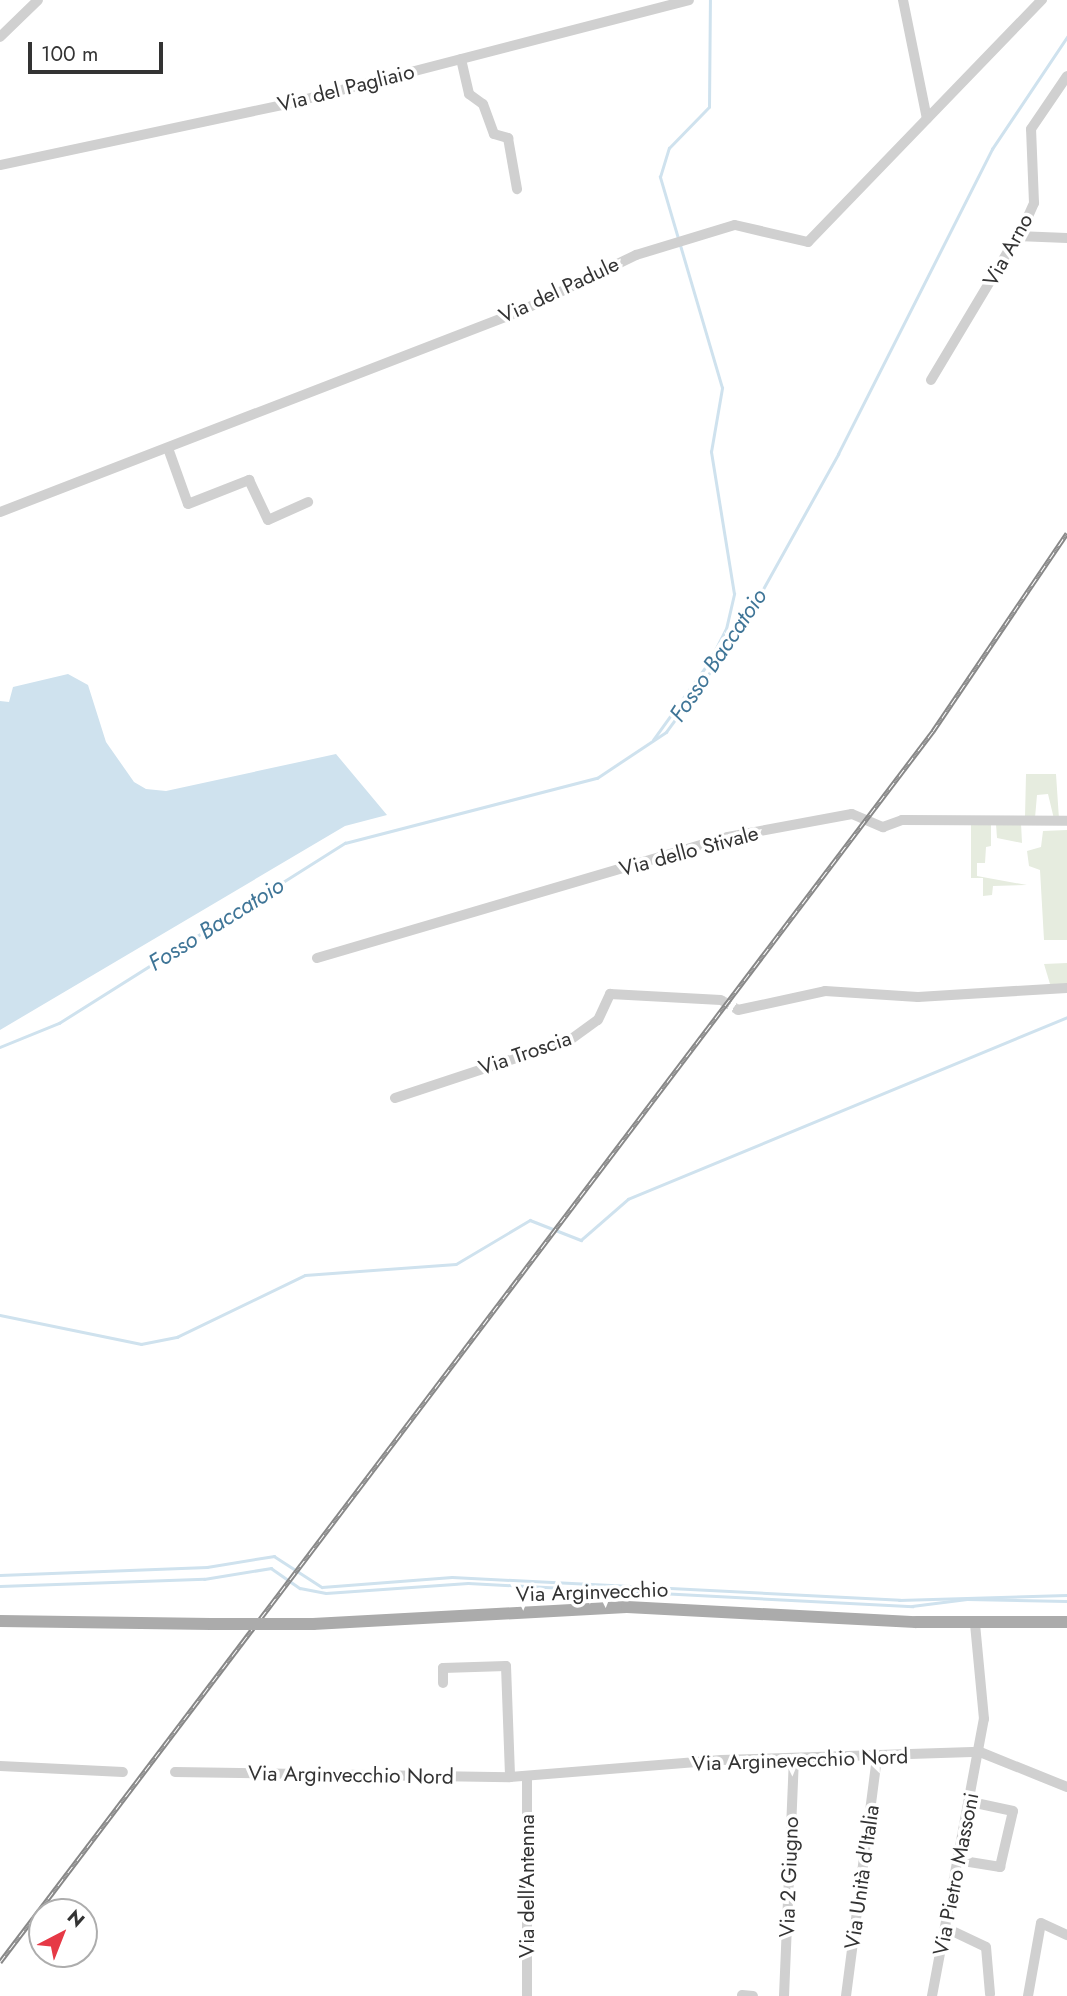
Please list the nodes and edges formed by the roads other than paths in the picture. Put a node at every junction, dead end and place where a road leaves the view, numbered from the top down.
1 (38, 0) edge
2 (689, 0) edge
3 (903, 0) edge
4 (1042, 0) edge
5 (0, 37) edge
6 (461, 59) junction
7 (1067, 76) edge
8 (927, 119) junction
9 (0, 165) edge
10 (517, 189) dead end
11 (1017, 236) junction
12 (1067, 238) edge
13 (932, 380) dead end
14 (169, 452) junction
15 (308, 502) dead end
16 (0, 512) edge
17 (1067, 821) edge
18 (317, 958) dead end
19 (1067, 988) edge
20 (721, 1000) tunnel mouth
21 (738, 1010) tunnel mouth
22 (395, 1098) dead end
23 (0, 1621) edge
24 (1067, 1622) edge
25 (975, 1623) junction
26 (443, 1684) dead end
27 (980, 1752) junction
28 (877, 1758) junction
29 (794, 1759) junction
30 (0, 1766) edge
31 (124, 1772) dead end
32 (175, 1772) dead end
33 (510, 1777) junction
34 (527, 1777) junction
35 (1067, 1787) edge
36 (971, 1802) junction
37 (957, 1860) junction
38 (946, 1928) junction
39 (1067, 1935) edge
40 (990, 1994) dead end
41 (742, 1995) edge
42 (527, 1996) edge
43 (753, 1996) edge
44 (784, 1996) edge
45 (846, 1996) edge
46 (932, 1996) edge
47 (1028, 1996) edge

1 - 5 street
2 - 6 street, Via del Pagliaio
3 - 8 street
4 - 8 street, Via del Padule
6 - 9 street, Via del Pagliaio
6 - 10 street
7 - 11 street, Via Arno
8 - 14 street, Via del Padule
11 - 12 street
11 - 13 street, Via Arno
14 - 15 street
14 - 16 street, Via del Padule
17 - 18 street, Via dello Stivale
19 - 21 street
20 - 22 street, Via Troscia
23 - 25 main road, Via Arginvecchio, bridge
24 - 25 main road, Via Arginvecchio
25 - 27 street, Via Pietro Massoni
26 - 33 street
27 - 28 street, Via Arginevecchio Nord
27 - 35 street, Via Arginevecchio Nord
27 - 36 street, Via Pietro Massoni
28 - 29 street, Via Arginevecchio Nord
28 - 45 street, Via Unità d'Italia
29 - 34 street, Via Arginevecchio Nord
29 - 44 street, Via 2 Giugno
30 - 31 street
32 - 33 street, Via Arginvecchio Nord
33 - 34 street, Via Arginvecchio Nord
34 - 42 street, Via dell'Antenna
36 - 37 street, Via Pietro Massoni
36 - 37 street
37 - 38 street, Via Pietro Massoni
38 - 40 street
38 - 46 street, Via Pietro Massoni
39 - 47 street
41 - 43 street

